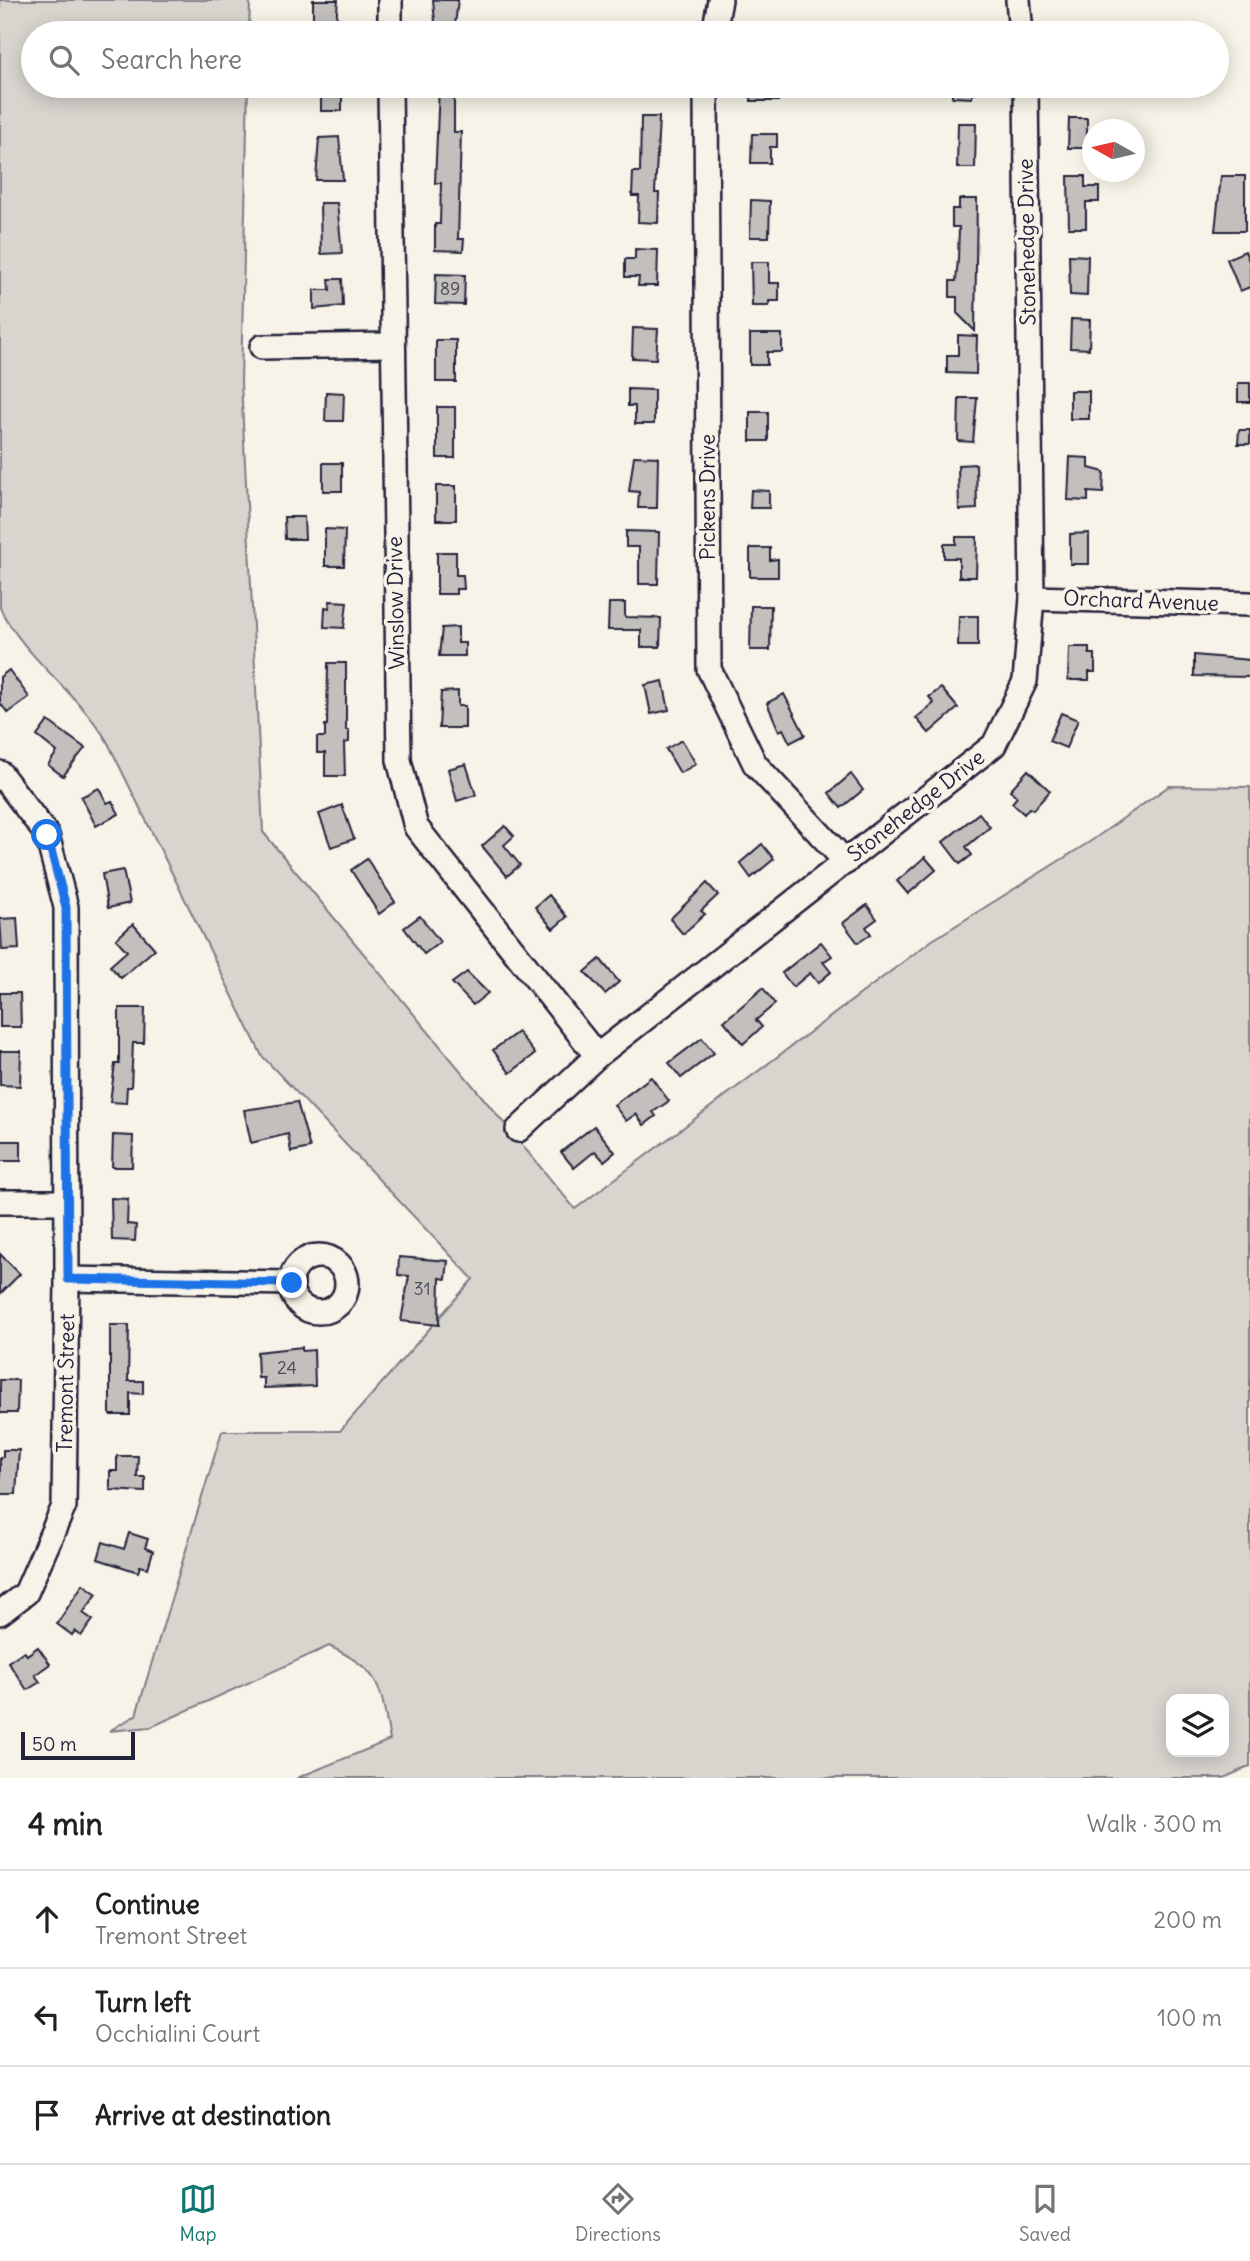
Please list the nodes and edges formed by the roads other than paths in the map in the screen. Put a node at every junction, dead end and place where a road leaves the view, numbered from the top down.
1 (390, 0) edge
2 (720, 0) edge
3 (1018, 0) edge
4 (390, 21) edge
5 (716, 21) edge
6 (1020, 21) edge
7 (390, 98) edge
8 (706, 98) edge
9 (1026, 98) edge
10 (392, 345) junction
11 (262, 347) dead end
12 (1032, 598) junction
13 (1250, 604) edge
14 (0, 772) edge
15 (846, 862) junction
16 (597, 1056) junction
17 (518, 1130) dead end
18 (0, 1202) edge
19 (65, 1202) junction
20 (68, 1279) junction
21 (292, 1283) dead end
22 (0, 1613) edge

1 - 4 street
2 - 5 street
3 - 6 street
7 - 10 street, Winslow Drive
8 - 15 street, Pickens Drive
9 - 12 street, Stonehedge Drive
10 - 11 street
10 - 16 street, Winslow Drive
12 - 13 street, Orchard Avenue
12 - 15 street, Stonehedge Drive
14 - 19 street, Tremont Street
15 - 16 street, Stonehedge Drive
16 - 17 street, Stonehedge Drive
18 - 19 street
19 - 20 street, Tremont Street
20 - 21 street
20 - 22 street, Tremont Street

